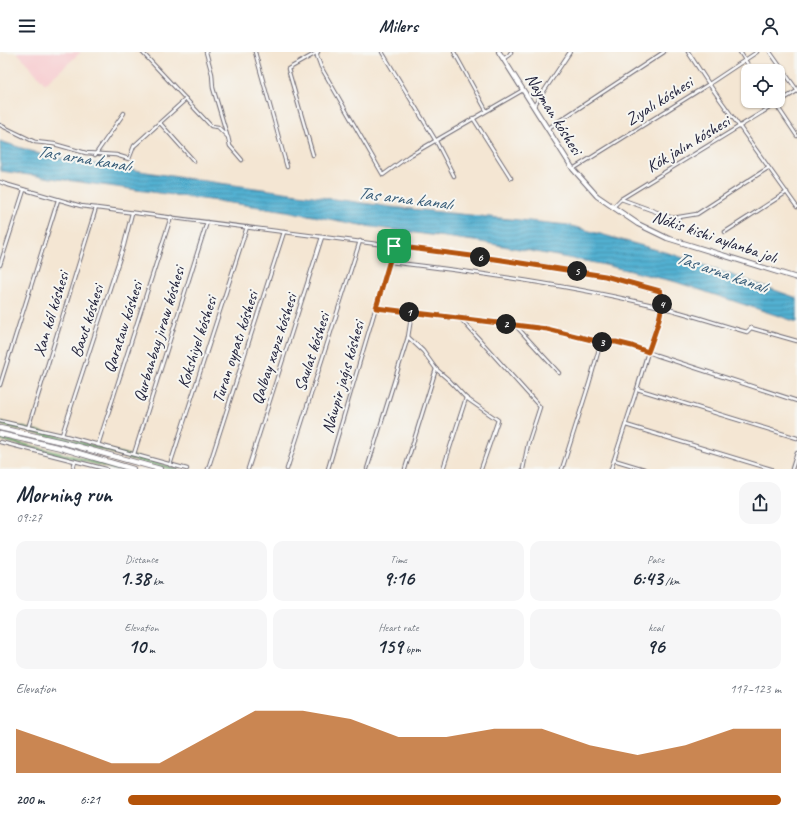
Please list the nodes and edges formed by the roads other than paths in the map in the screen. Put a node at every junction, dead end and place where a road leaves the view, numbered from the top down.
1 (142, 52) edge
2 (206, 52) edge
3 (255, 52) edge
4 (318, 52) edge
5 (382, 52) edge
6 (454, 52) edge
7 (499, 52) edge
8 (511, 52) edge
9 (570, 52) edge
10 (664, 52) edge
11 (688, 52) edge
12 (740, 52) edge
13 (757, 52) edge
14 (770, 52) edge
15 (503, 59) junction
16 (745, 60) junction
17 (748, 64) edge
18 (709, 84) junction
19 (523, 90) junction
20 (797, 91) edge
21 (785, 98) edge
22 (186, 99) junction
23 (534, 106) junction
24 (769, 108) edge
25 (778, 108) edge
26 (486, 110) junction
27 (124, 113) dead end
28 (473, 118) junction
29 (160, 123) junction
30 (0, 125) edge
31 (739, 127) junction
32 (547, 129) junction
33 (797, 136) edge
34 (228, 137) junction
35 (436, 141) junction
36 (95, 155) junction
37 (313, 155) dead end
38 (242, 160) dead end
39 (194, 161) dead end
40 (286, 167) dead end
41 (768, 168) junction
42 (573, 169) junction
43 (454, 176) dead end
44 (511, 178) dead end
45 (0, 182) edge
46 (24, 190) junction
47 (787, 192) junction
48 (621, 199) junction
49 (58, 200) junction
50 (613, 207) junction
51 (797, 207) edge
52 (96, 208) junction
53 (132, 212) junction
54 (171, 217) junction
55 (207, 222) junction
56 (247, 227) junction
57 (284, 232) junction
58 (724, 232) dead end
59 (322, 237) junction
60 (360, 242) junction
61 (394, 246) junction
62 (390, 262) junction
63 (0, 265) edge
64 (797, 278) edge
65 (376, 308) junction
66 (661, 308) junction
67 (412, 312) junction
68 (461, 318) junction
69 (516, 325) junction
70 (408, 336) junction
71 (797, 341) edge
72 (600, 342) junction
73 (648, 352) junction
74 (436, 369) junction
75 (559, 373) dead end
76 (0, 385) edge
77 (637, 389) junction
78 (466, 398) junction
79 (797, 401) edge
80 (0, 421) edge
81 (626, 425) junction
82 (0, 428) edge
83 (28, 428) junction
84 (0, 434) edge
85 (62, 435) junction
86 (797, 438) edge
87 (0, 442) edge
88 (98, 445) junction
89 (797, 453) edge
90 (134, 454) junction
91 (614, 460) junction
92 (75, 461) junction
93 (170, 465) junction
94 (73, 469) edge
95 (106, 469) edge
96 (133, 469) edge
97 (160, 469) edge
98 (187, 469) edge
99 (208, 469) edge
100 (248, 469) edge
101 (287, 469) edge
102 (328, 469) edge
103 (367, 469) edge
104 (405, 469) edge
105 (443, 469) edge
106 (481, 469) edge
107 (523, 469) edge
108 (562, 469) edge
109 (611, 469) edge
110 (644, 469) edge
111 (771, 469) edge
112 (792, 469) edge

1 - 22 street
2 - 34 street
3 - 40 street
4 - 35 street
4 - 37 street
5 - 35 street
6 - 26 street
7 - 15 main road, Nayman kóshesi
8 - 15 street
9 - 23 street
10 - 32 street
11 - 18 street
12 - 16 street
13 - 16 street, Zıyalı kóshesi
14 - 20 street
15 - 19 main road, Nayman kóshesi
16 - 17 street
16 - 18 street, Zıyalı kóshesi
18 - 31 street
18 - 42 street, Zıyalı kóshesi
19 - 23 main road, Nayman kóshesi
19 - 26 street
20 - 21 street, Kók jalın kóshesi
22 - 29 street
22 - 34 street
23 - 32 main road, Nayman kóshesi
24 - 31 street, Kók jalın kóshesi
25 - 33 street
26 - 28 street
27 - 36 street
28 - 35 street
28 - 44 street
29 - 36 street
29 - 39 street
30 - 36 street
31 - 41 street
31 - 48 street, Kók jalın kóshesi
32 - 42 main road, Nayman kóshesi
34 - 38 street
35 - 43 street
41 - 47 street
41 - 48 street
42 - 50 main road, Nókis kishi aylanba jolı
45 - 46 street
46 - 49 street
46 - 63 street
47 - 51 street
47 - 58 street
48 - 50 street, Kók jalın kóshesi
49 - 52 street
49 - 76 street
50 - 64 main road, Nókis kishi aylanba jolı
52 - 53 street
52 - 83 street, Xan kól kóshesi
53 - 54 street
53 - 85 street, Baxıt kóshesi
54 - 55 street
54 - 88 street, Qarataw kóshesi
55 - 56 street
55 - 90 street, Qurbanbay jıraw kóshesi
56 - 57 street
56 - 93 street, Kokshiyel kóshesi
57 - 59 street
57 - 99 street, Turan oypatı kóshesi
59 - 60 street
59 - 100 street, Qalbay xapız kóshesi
60 - 61 street
60 - 101 street, Saulat kóshesi
61 - 62 street, Náwpir jaǵıs kóshesi
61 - 66 street
62 - 65 street, Náwpir jaǵıs kóshesi
62 - 66 street
65 - 67 street
65 - 102 street, Náwpir jaǵıs kóshesi
66 - 71 street
66 - 73 street
67 - 68 street
67 - 70 street
68 - 69 street
68 - 107 street
69 - 72 street
69 - 75 street
70 - 74 street
70 - 103 street
72 - 73 street
72 - 108 street
73 - 77 street
73 - 79 street
74 - 78 street
74 - 104 street
77 - 81 street
77 - 86 street
78 - 105 street
78 - 106 street
80 - 83 street
81 - 91 street
81 - 111 street
82 - 97 main road
83 - 85 street
84 - 96 main road
85 - 88 street
87 - 92 street
88 - 90 street
89 - 112 street
90 - 93 street
91 - 109 street
91 - 110 street
92 - 94 street
92 - 95 street
93 - 98 street

